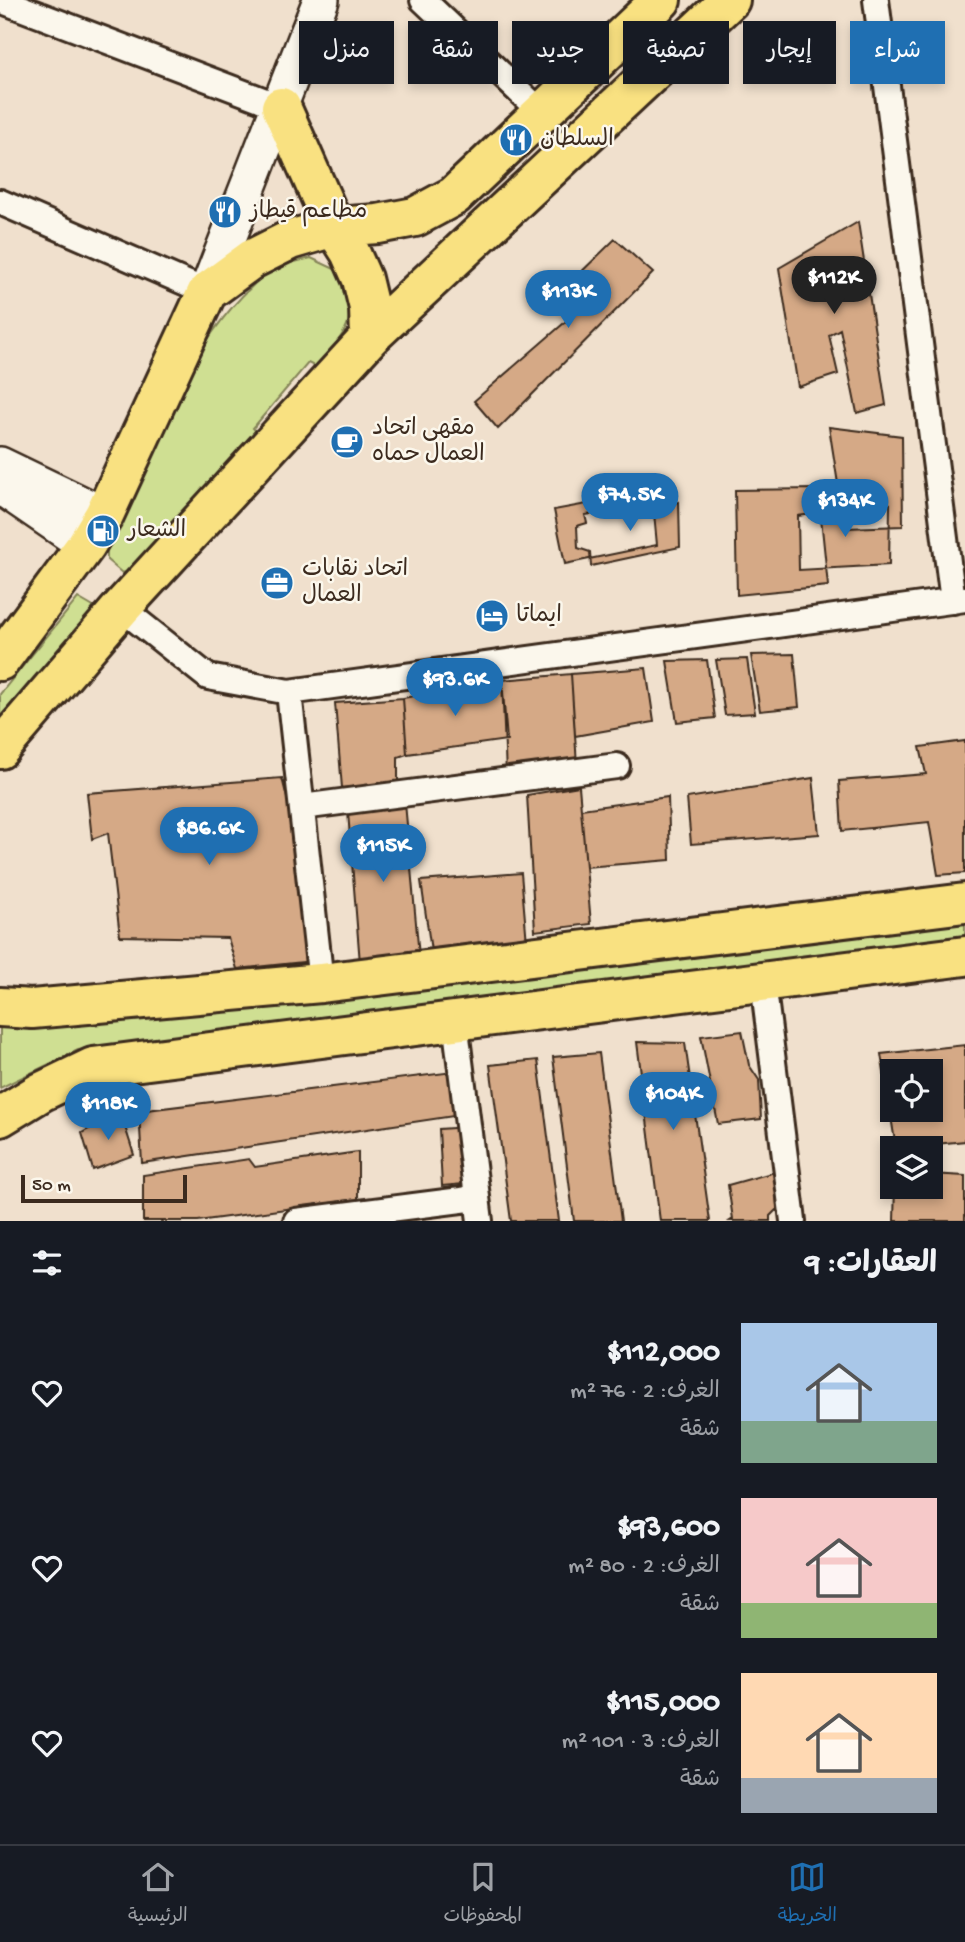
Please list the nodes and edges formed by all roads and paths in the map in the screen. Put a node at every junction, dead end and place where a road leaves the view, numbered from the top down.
1 (0, 0) edge
2 (321, 0) edge
3 (423, 0) edge
4 (730, 0) edge
5 (876, 0) edge
6 (659, 1) edge
7 (281, 107) junction
8 (544, 114) junction
9 (0, 202) edge
10 (334, 227) junction
11 (207, 292) junction
12 (370, 337) junction
13 (0, 465) edge
14 (0, 486) edge
15 (95, 530) junction
16 (959, 600) edge
17 (121, 608) junction
18 (0, 661) edge
19 (289, 692) junction
20 (0, 749) edge
21 (617, 766) dead end
22 (302, 807) junction
23 (965, 903) edge
24 (965, 956) edge
25 (763, 982) junction
26 (321, 983) junction
27 (0, 1007) edge
28 (455, 1021) junction
29 (0, 1117) edge
30 (479, 1209) edge
31 (305, 1220) edge
32 (793, 1221) edge

1 - 7 street
2 - 7 main road
3 - 8 street
4 - 12 main road
5 - 16 street
6 - 8 main road
7 - 10 main road
7 - 11 main road
8 - 10 main road
9 - 11 street
10 - 11 main road
10 - 12 main road
11 - 15 main road
12 - 17 main road
13 - 15 main road
14 - 15 main road
15 - 18 main road
16 - 19 street
17 - 19 street
17 - 20 main road
19 - 22 street
21 - 22 street
22 - 26 street
23 - 26 main road
24 - 25 main road
25 - 28 main road
25 - 32 street
26 - 27 main road
28 - 29 main road
28 - 30 street
30 - 31 street

